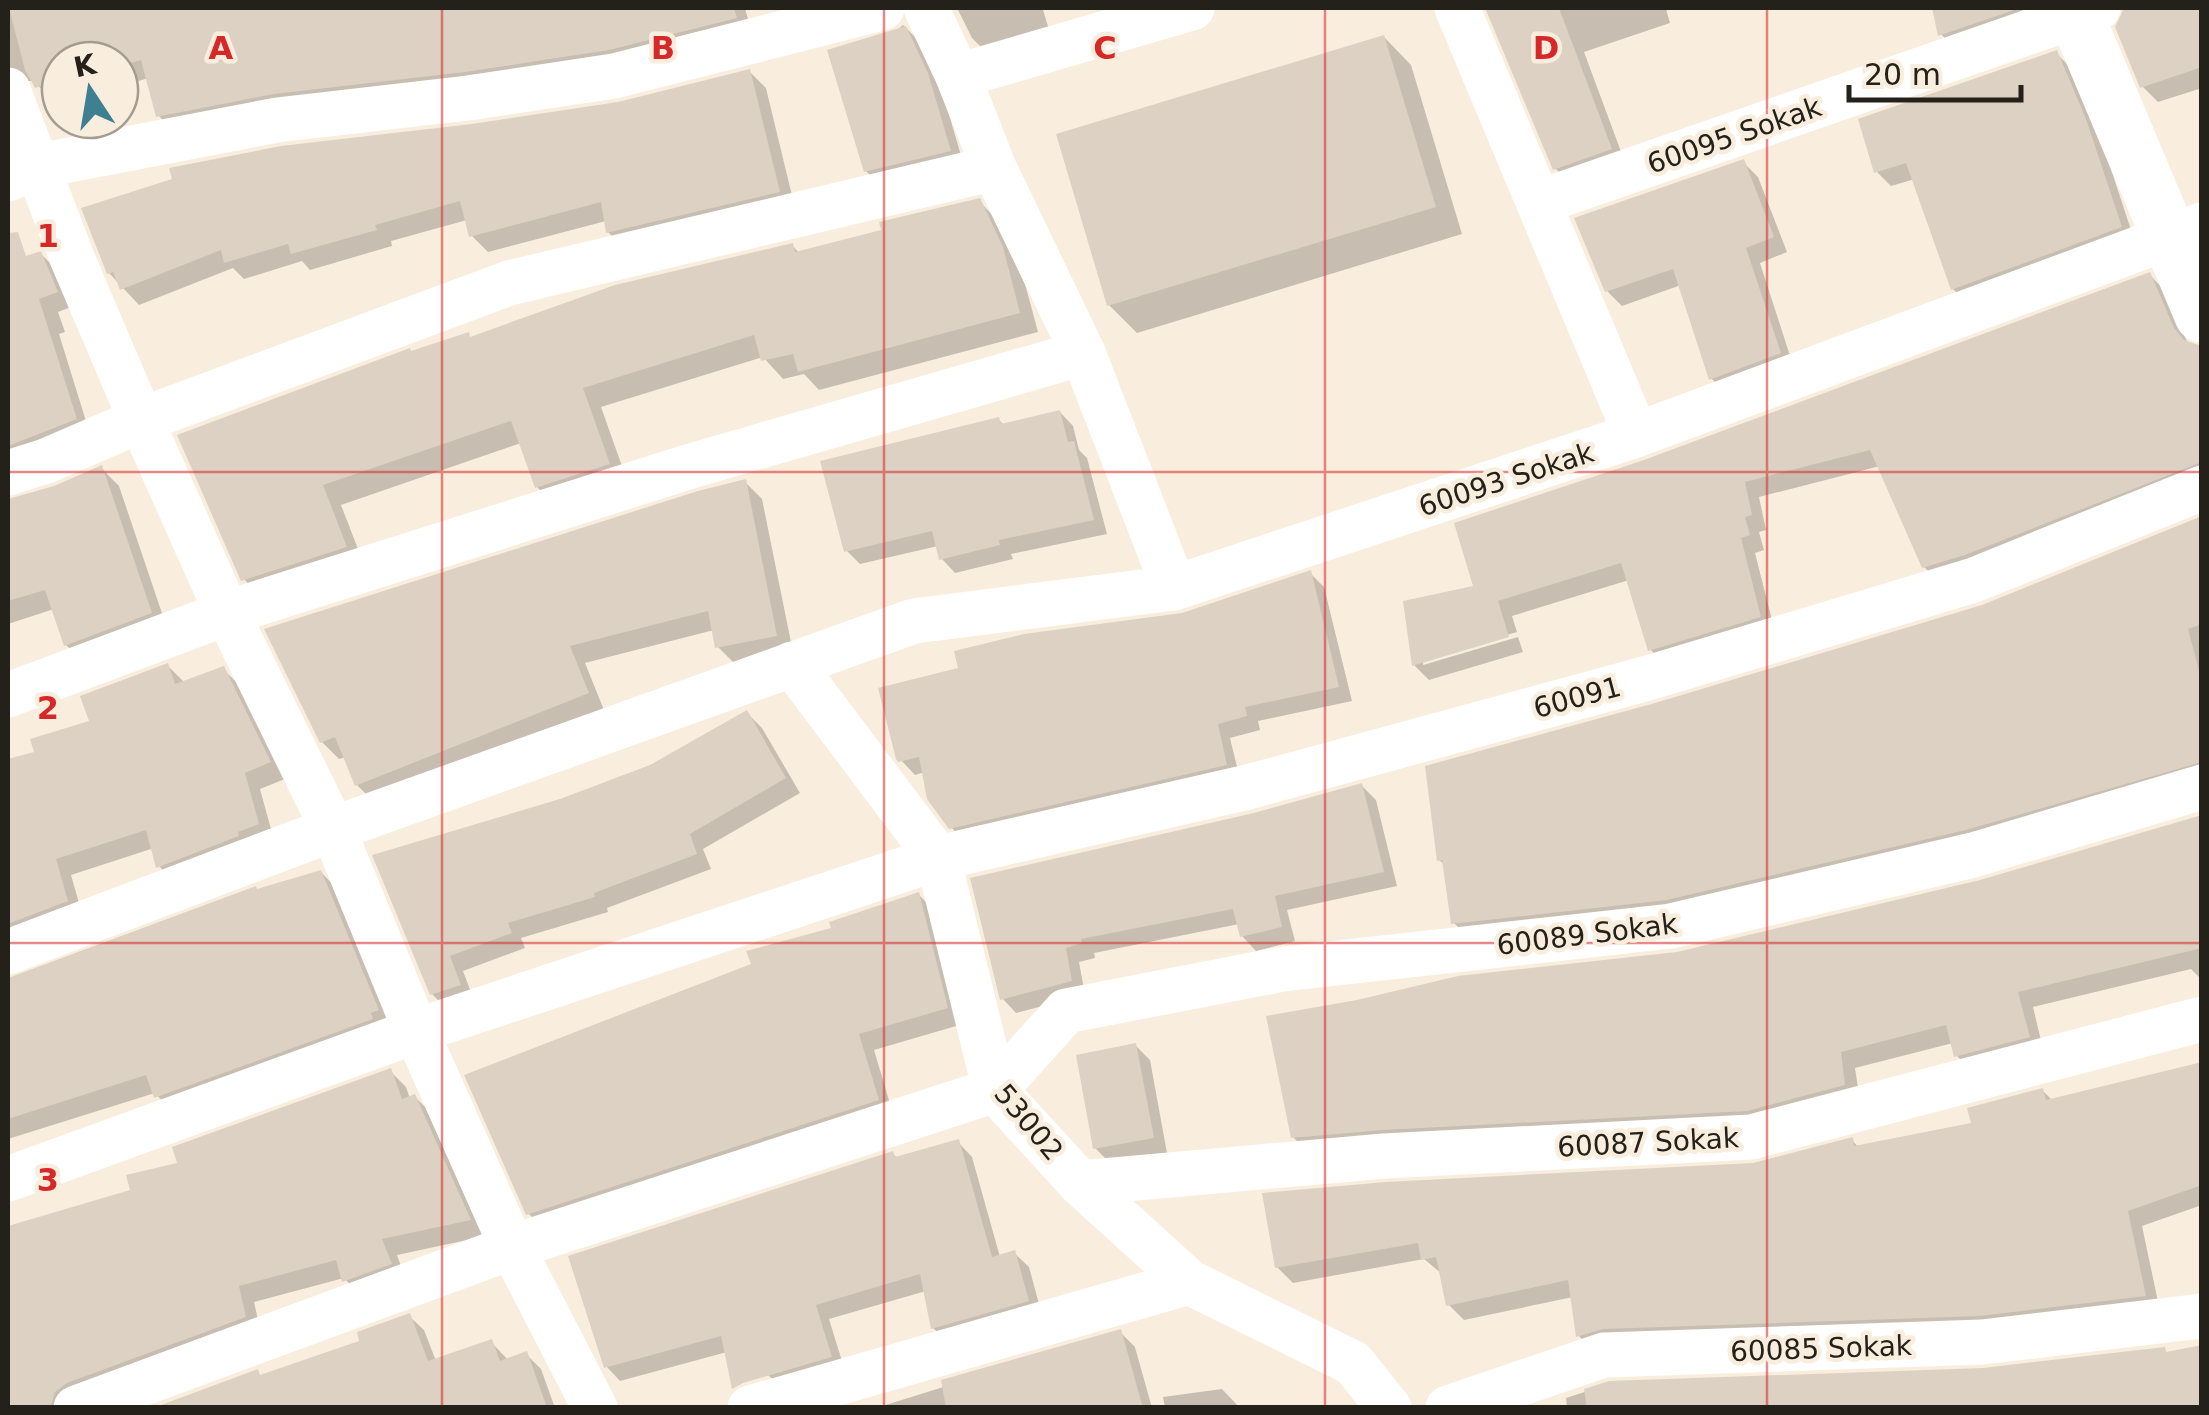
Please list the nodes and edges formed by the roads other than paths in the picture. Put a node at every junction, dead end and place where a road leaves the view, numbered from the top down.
1 (882, 8) edge
2 (926, 8) edge
3 (1192, 8) edge
4 (1457, 8) edge
5 (2083, 11) edge
6 (958, 76) junction
7 (8, 90) edge
8 (994, 168) junction
9 (23, 172) edge
10 (1540, 202) junction
11 (2185, 232) edge
12 (2202, 315) edge
13 (1082, 353) junction
14 (140, 420) junction
15 (1636, 436) junction
16 (8, 473) edge
17 (2202, 488) edge
18 (1174, 588) junction
19 (227, 613) junction
20 (792, 664) junction
21 (8, 695) edge
22 (2202, 787) edge
23 (333, 829) junction
24 (938, 858) junction
25 (8, 952) edge
26 (2202, 1019) edge
27 (416, 1031) junction
28 (995, 1090) junction
29 (8, 1179) edge
30 (1080, 1183) junction
31 (512, 1247) junction
32 (1189, 1282) junction
33 (2202, 1316) edge
34 (76, 1408) edge
35 (595, 1408) edge
36 (750, 1408) edge
37 (1389, 1408) edge
38 (1448, 1408) edge

1 - 9 street
2 - 6 street
3 - 6 street
4 - 10 street
5 - 10 street, 60095 Sokak
5 - 11 street
6 - 8 street
7 - 9 street
8 - 13 street
8 - 14 street
9 - 14 street
10 - 15 street
11 - 12 street
11 - 15 street, 60093 Sokak
13 - 18 street
13 - 19 street
14 - 16 street
14 - 19 street
15 - 18 street, 60093 Sokak
17 - 24 street, 60091
18 - 20 street, 60093 Sokak
19 - 21 street
19 - 23 street
20 - 23 street, 60093 Sokak
20 - 24 street, 53002
22 - 28 street, 60089 Sokak
23 - 25 street, 60093 Sokak
23 - 27 street
24 - 27 street, 60091
24 - 28 street, 53002
26 - 30 street, 60087 Sokak
27 - 29 street, 60091
27 - 31 street
28 - 30 street, 53002
28 - 31 street
30 - 32 street, 53002
31 - 34 street
31 - 35 street
32 - 36 street
32 - 37 street, 53002
33 - 38 street, 60085 Sokak

